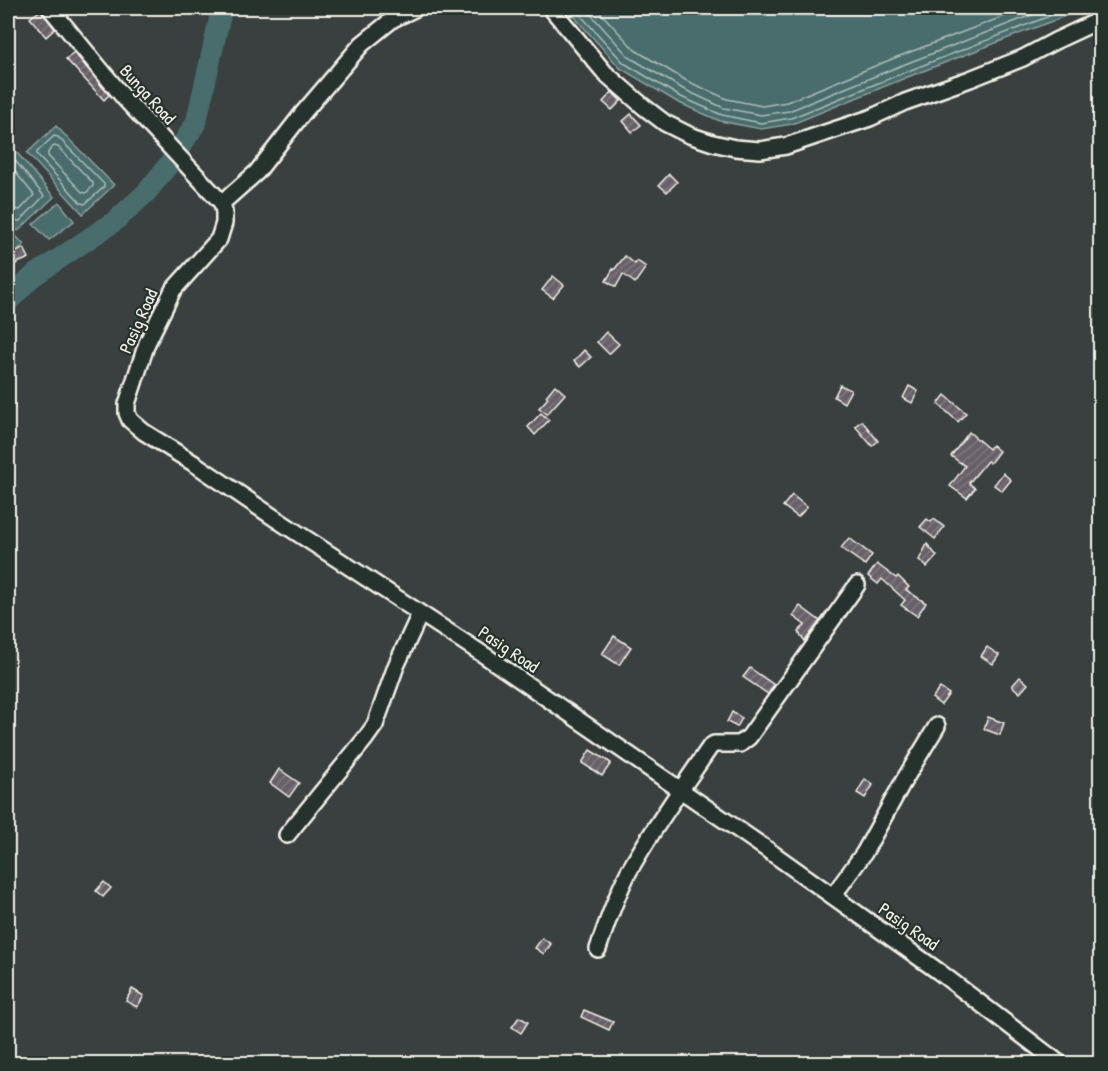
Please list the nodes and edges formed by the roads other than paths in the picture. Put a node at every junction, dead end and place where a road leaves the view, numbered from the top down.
1 (50, 8) edge
2 (416, 8) edge
3 (551, 8) edge
4 (1101, 20) edge
5 (222, 202) junction
6 (857, 585) dead end
7 (420, 614) junction
8 (937, 726) dead end
9 (680, 790) junction
10 (287, 835) dead end
11 (833, 896) junction
12 (598, 949) dead end
13 (1060, 1064) edge

1 - 5 street, Bunga Road
2 - 5 street
3 - 4 street
5 - 7 street, Pasig Road
6 - 9 street
7 - 9 street, Pasig Road
7 - 10 street
8 - 11 street
9 - 11 street, Pasig Road
9 - 12 street
11 - 13 street, Pasig Road

